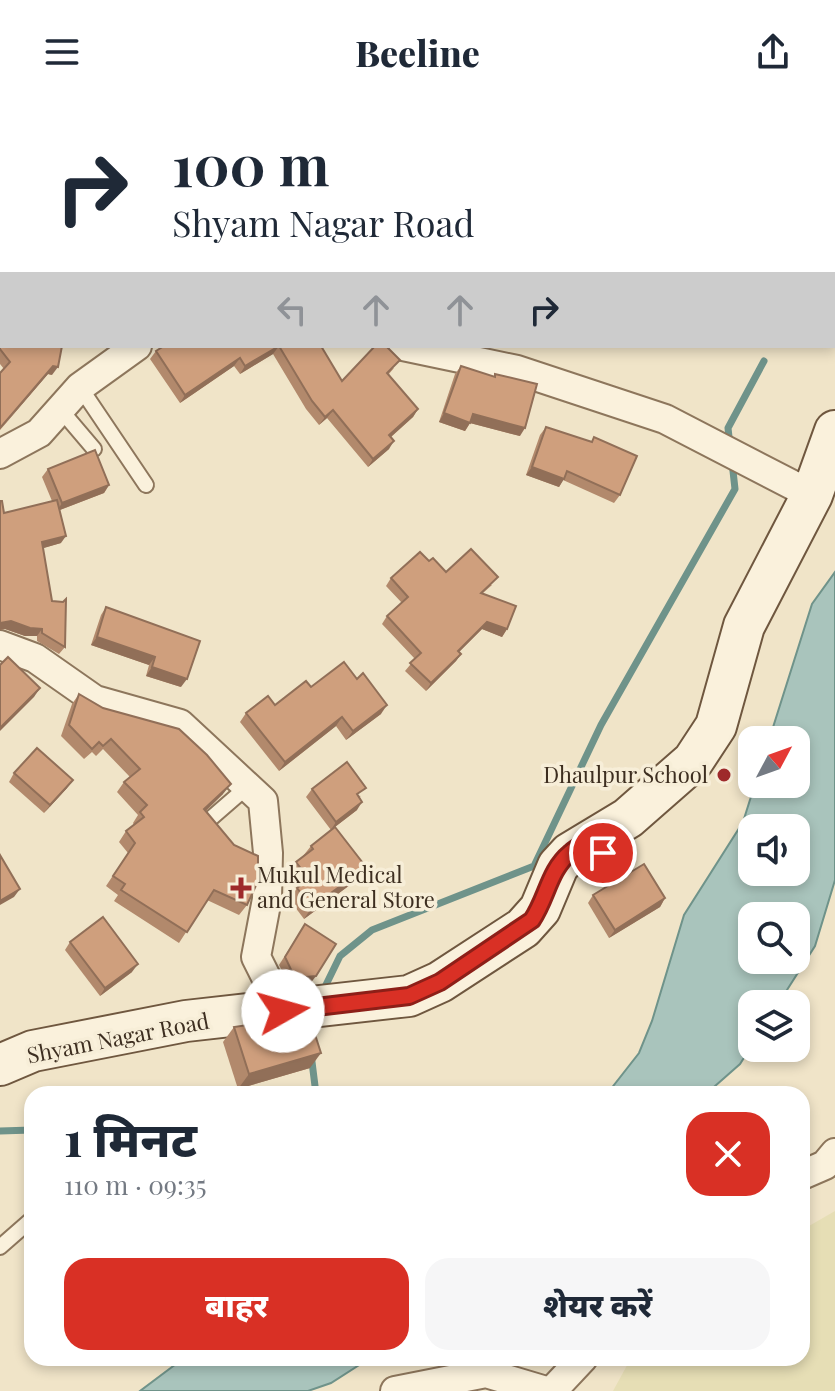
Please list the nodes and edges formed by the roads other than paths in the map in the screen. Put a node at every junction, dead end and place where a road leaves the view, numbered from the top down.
1 (131, 348) edge
2 (412, 348) edge
3 (80, 387) junction
4 (60, 409) junction
5 (835, 431) edge
6 (94, 449) edge
7 (0, 454) edge
8 (146, 485) dead end
9 (812, 495) junction
10 (0, 645) edge
11 (247, 787) junction
12 (209, 820) edge
13 (592, 839) junction
14 (620, 872) dead end
15 (283, 1011) junction
16 (0, 1065) edge
17 (835, 1153) edge
18 (810, 1172) edge
19 (24, 1226) edge
20 (0, 1247) edge
21 (575, 1366) edge
22 (395, 1391) edge
23 (549, 1391) edge

1 - 3 street
2 - 9 street
3 - 4 street
3 - 8 lane
4 - 6 lane
4 - 7 street
5 - 9 street, Shyam Nagar Road
9 - 13 street, Shyam Nagar Road
10 - 11 street
11 - 12 lane
11 - 15 street
13 - 14 lane
13 - 15 street, Shyam Nagar Road
15 - 16 street, Shyam Nagar Road
17 - 18 street
19 - 20 lane
21 - 23 street
22 - 23 street

